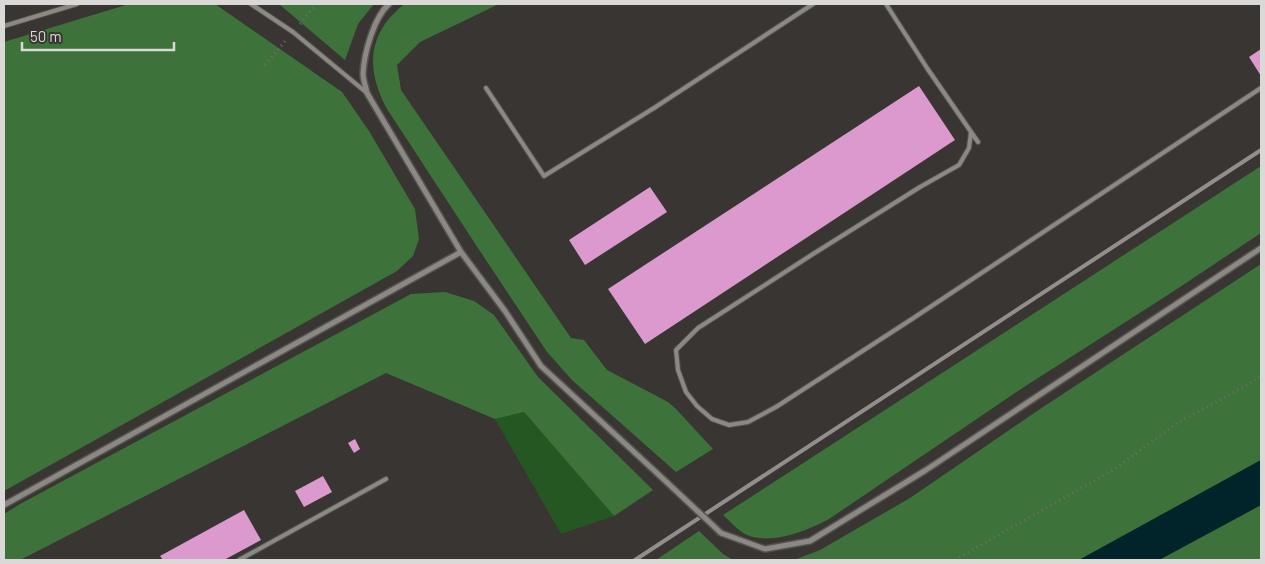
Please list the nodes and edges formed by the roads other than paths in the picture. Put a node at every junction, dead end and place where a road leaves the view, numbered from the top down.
1 (78, 4) edge
2 (251, 4) edge
3 (389, 4) edge
4 (813, 4) edge
5 (886, 4) edge
6 (4, 26) edge
7 (486, 88) dead end
8 (1261, 88) edge
9 (367, 93) junction
10 (971, 132) junction
11 (978, 142) dead end
12 (1261, 248) edge
13 (461, 252) junction
14 (386, 479) dead end
15 (4, 505) edge
16 (239, 560) edge

1 - 6 lane
2 - 9 lane
3 - 9 street
4 - 7 lane
5 - 10 lane
8 - 10 lane
9 - 13 street
10 - 11 lane
12 - 13 street, bridge
13 - 15 street
14 - 16 lane

